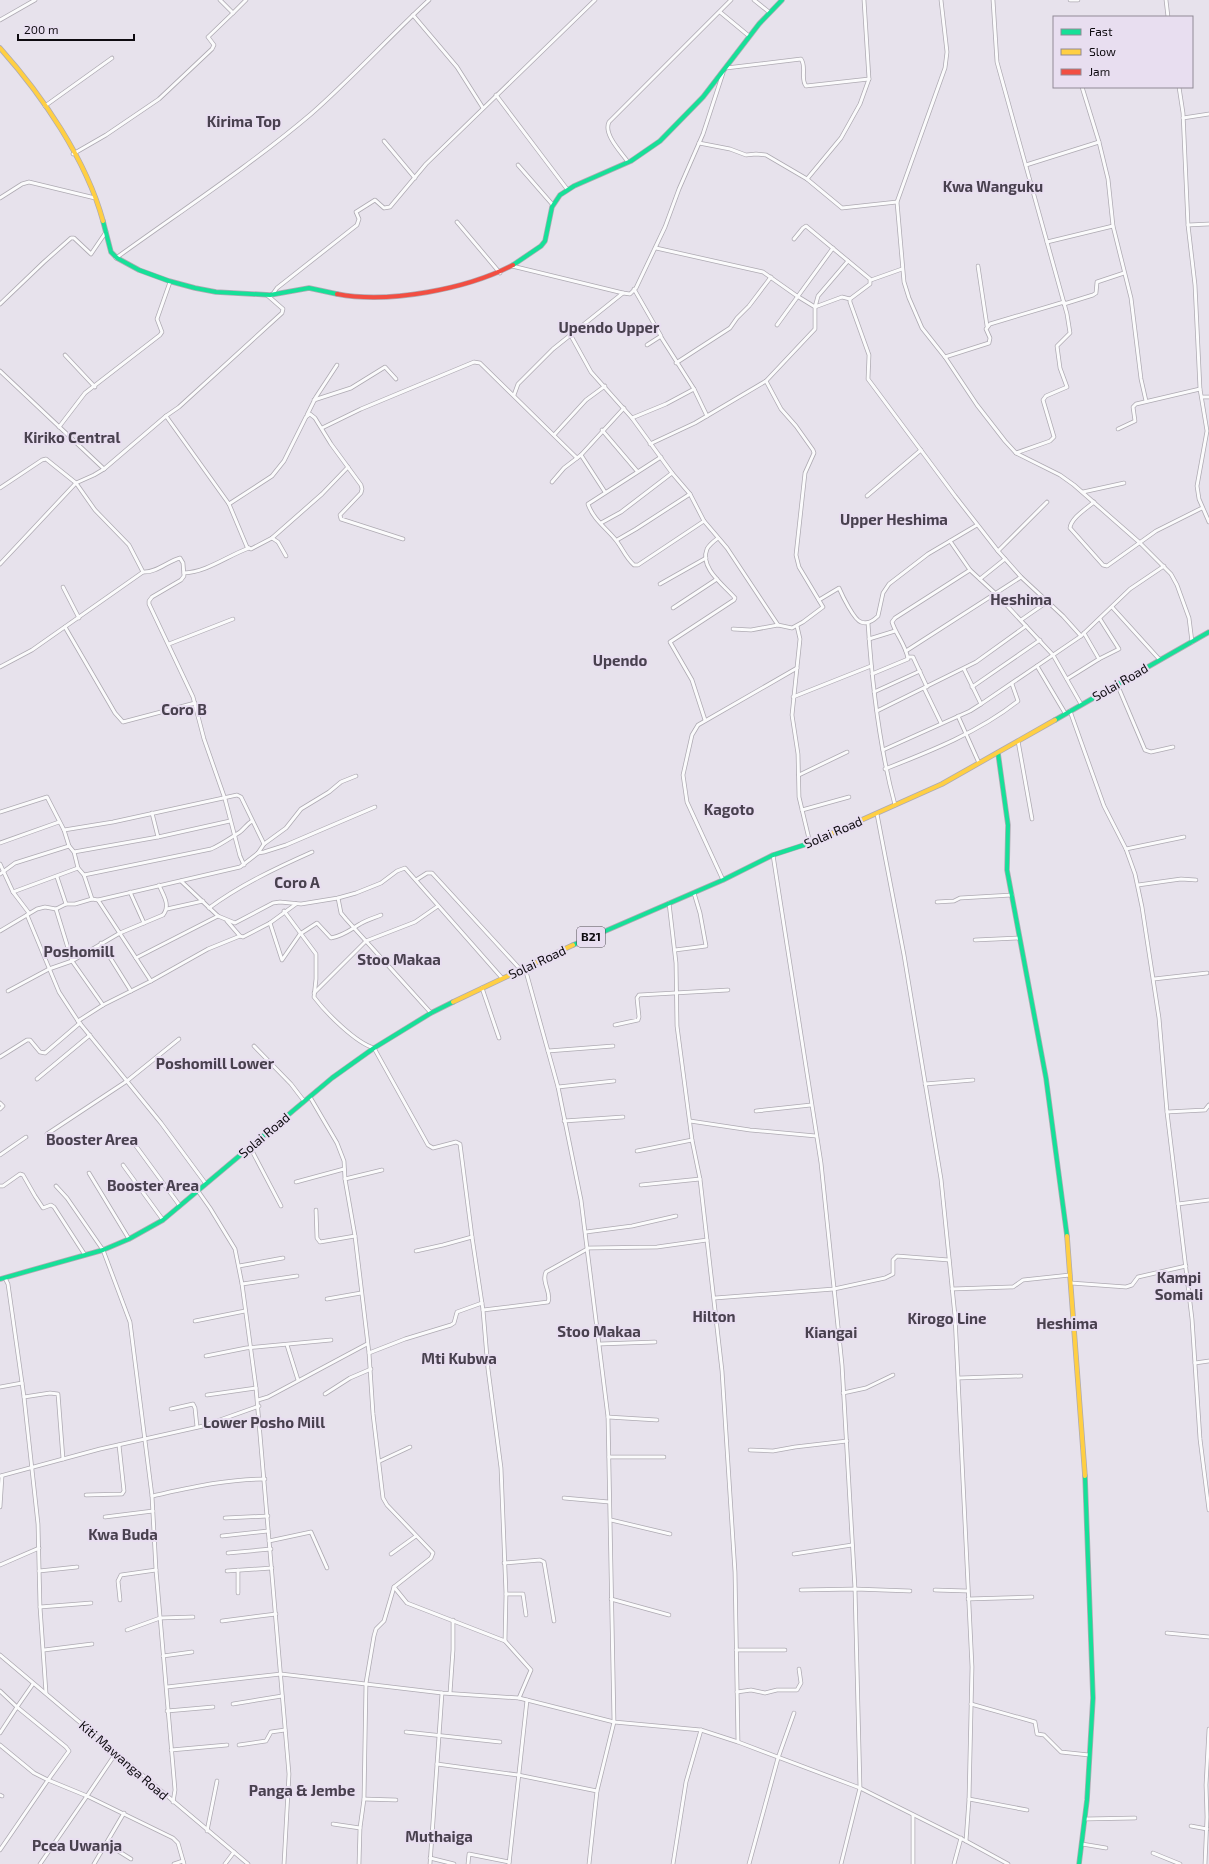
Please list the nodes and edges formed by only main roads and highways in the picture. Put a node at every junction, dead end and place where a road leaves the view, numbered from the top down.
1 (782, 0) edge
2 (0, 48) edge
3 (1209, 632) edge
4 (998, 753) junction
5 (2, 1278) edge
6 (1079, 1864) edge

1 - 2 main road
3 - 4 main road, Solai Road / B21
4 - 5 main road, Solai Road / B21
4 - 6 main road

